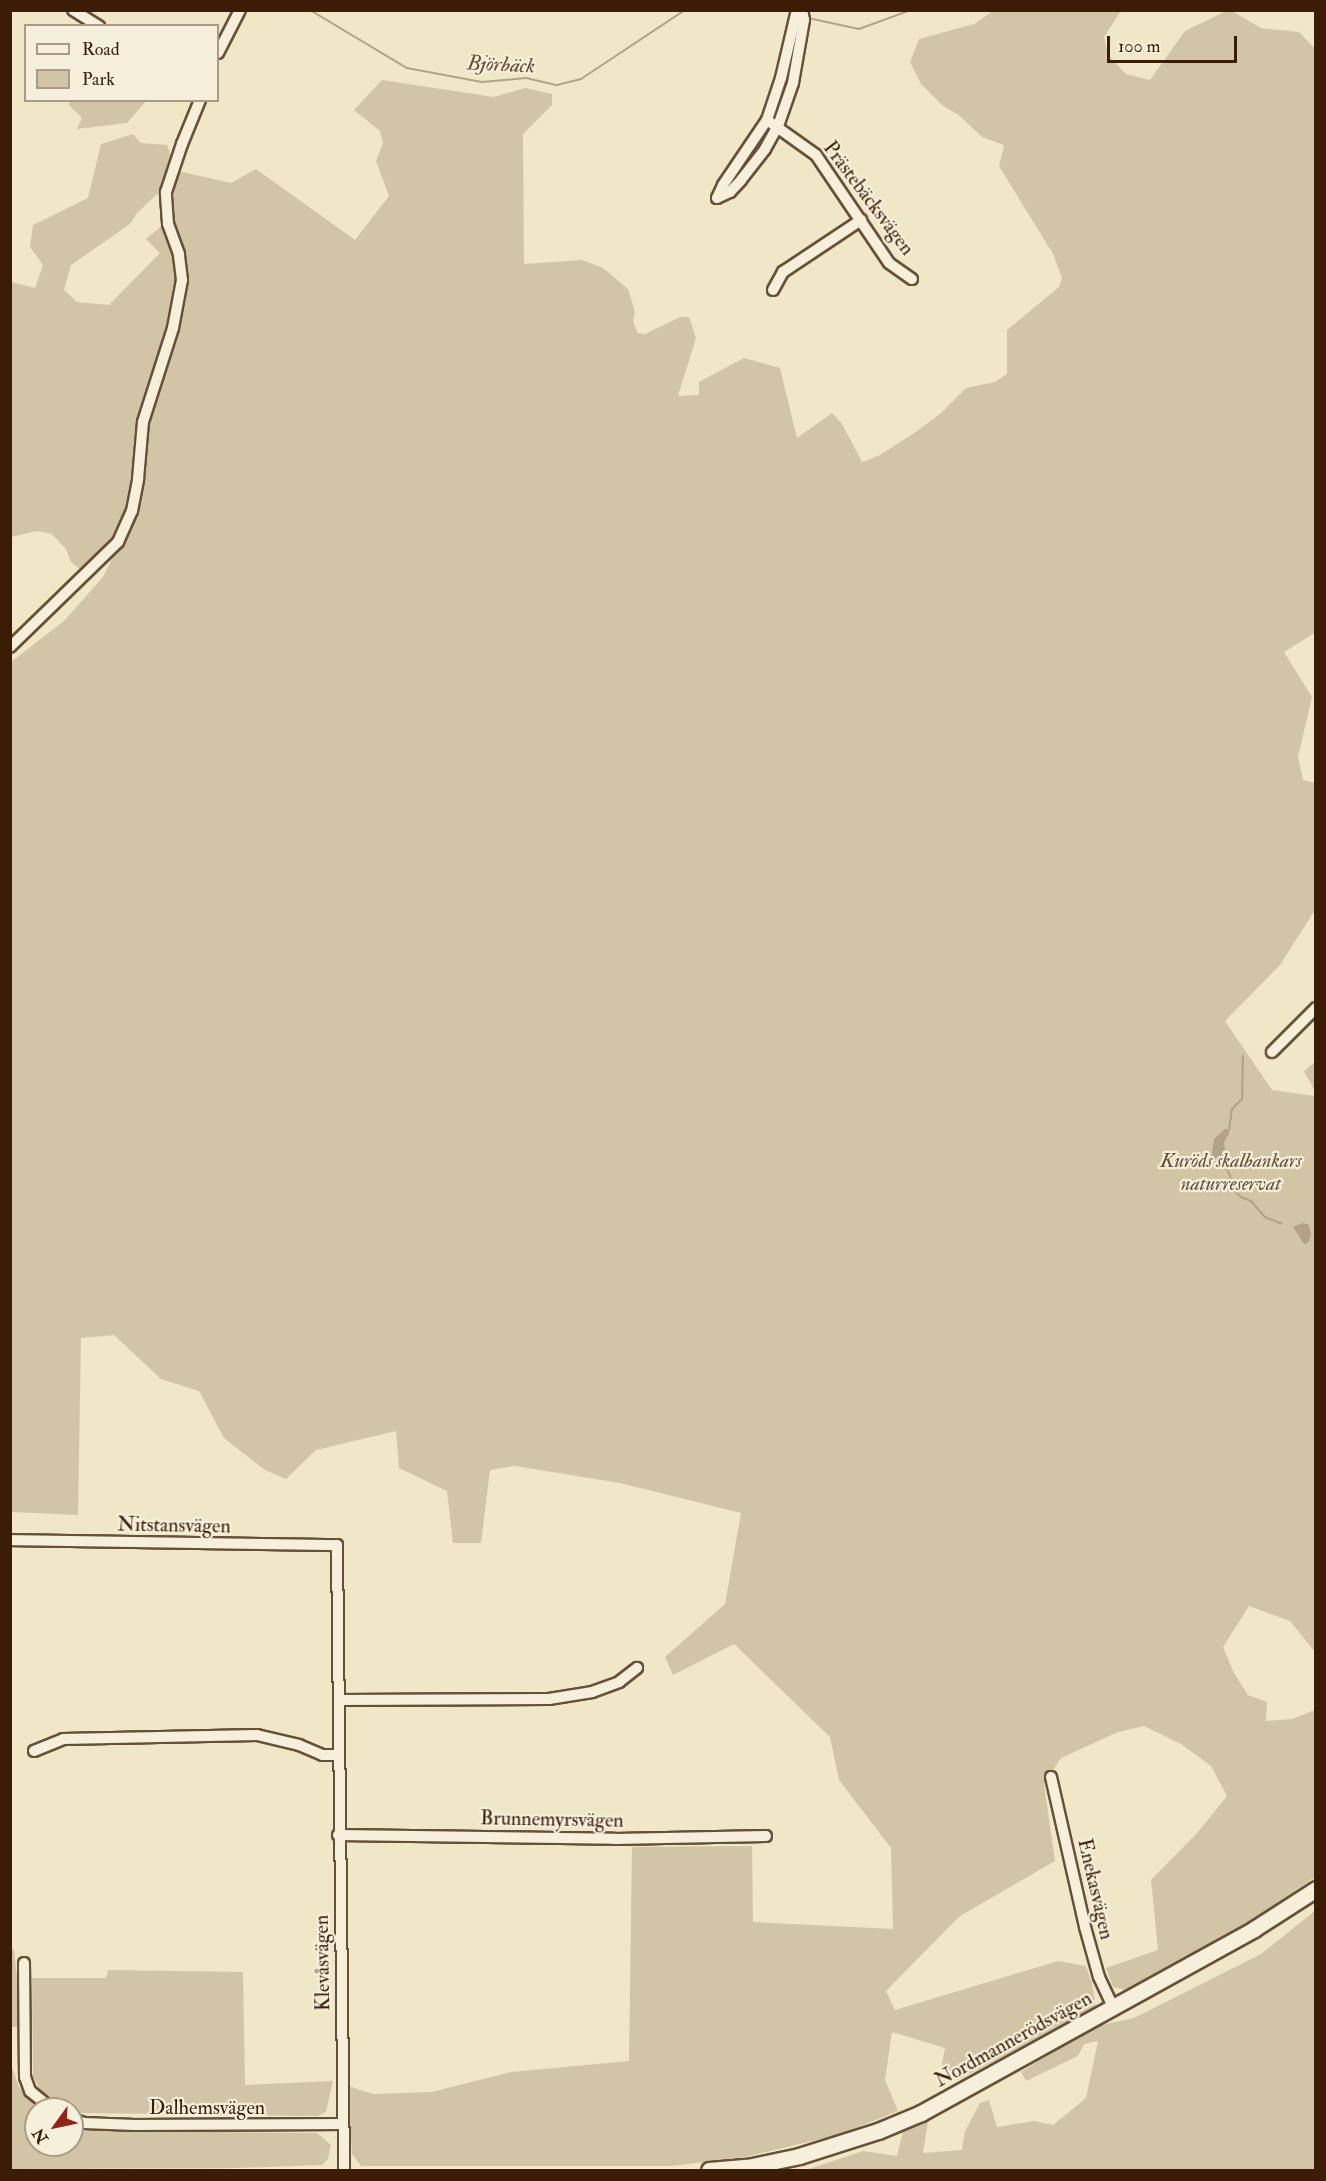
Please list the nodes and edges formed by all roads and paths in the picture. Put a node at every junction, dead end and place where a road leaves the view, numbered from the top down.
1 (74, 10) edge
2 (240, 10) edge
3 (797, 10) edge
4 (802, 10) edge
5 (96, 24) edge
6 (219, 51) edge
7 (199, 102) edge
8 (767, 120) junction
9 (778, 126) junction
10 (861, 220) junction
11 (912, 279) dead end
12 (773, 290) dead end
13 (10, 647) edge
14 (1316, 1008) edge
15 (1272, 1052) dead end
16 (10, 1540) edge
17 (337, 1545) joint
18 (637, 1668) dead end
19 (340, 1700) junction
20 (34, 1751) dead end
21 (338, 1755) junction
22 (1052, 1777) dead end
23 (338, 1835) junction
24 (766, 1836) dead end
25 (1316, 1889) edge
26 (24, 1963) dead end
27 (1113, 2007) junction
28 (37, 2097) edge
29 (84, 2123) edge
30 (342, 2124) junction
31 (344, 2170) edge
32 (709, 2170) edge

1 - 5 street
2 - 6 street
3 - 8 street
4 - 9 street
7 - 13 street
8 - 9 street, Prästebäcksvägen
8 - 9 street
9 - 10 street, Prästebäcksvägen
10 - 11 street, Prästebäcksvägen
10 - 12 street
14 - 15 street
16 - 17 street, Nitstansvägen
17 - 19 street, Klevåsvägen
18 - 19 street
19 - 21 street, Klevåsvägen
20 - 21 street
21 - 23 street, Klevåsvägen
22 - 27 street, Enekasvägen
23 - 24 street, Brunnemyrsvägen
23 - 30 street, Klevåsvägen
25 - 27 main road, Nordmannerödsvägen
26 - 28 street
27 - 32 main road, Nordmannerödsvägen
29 - 30 street, Dalhemsvägen
30 - 31 street, Klevåsvägen

